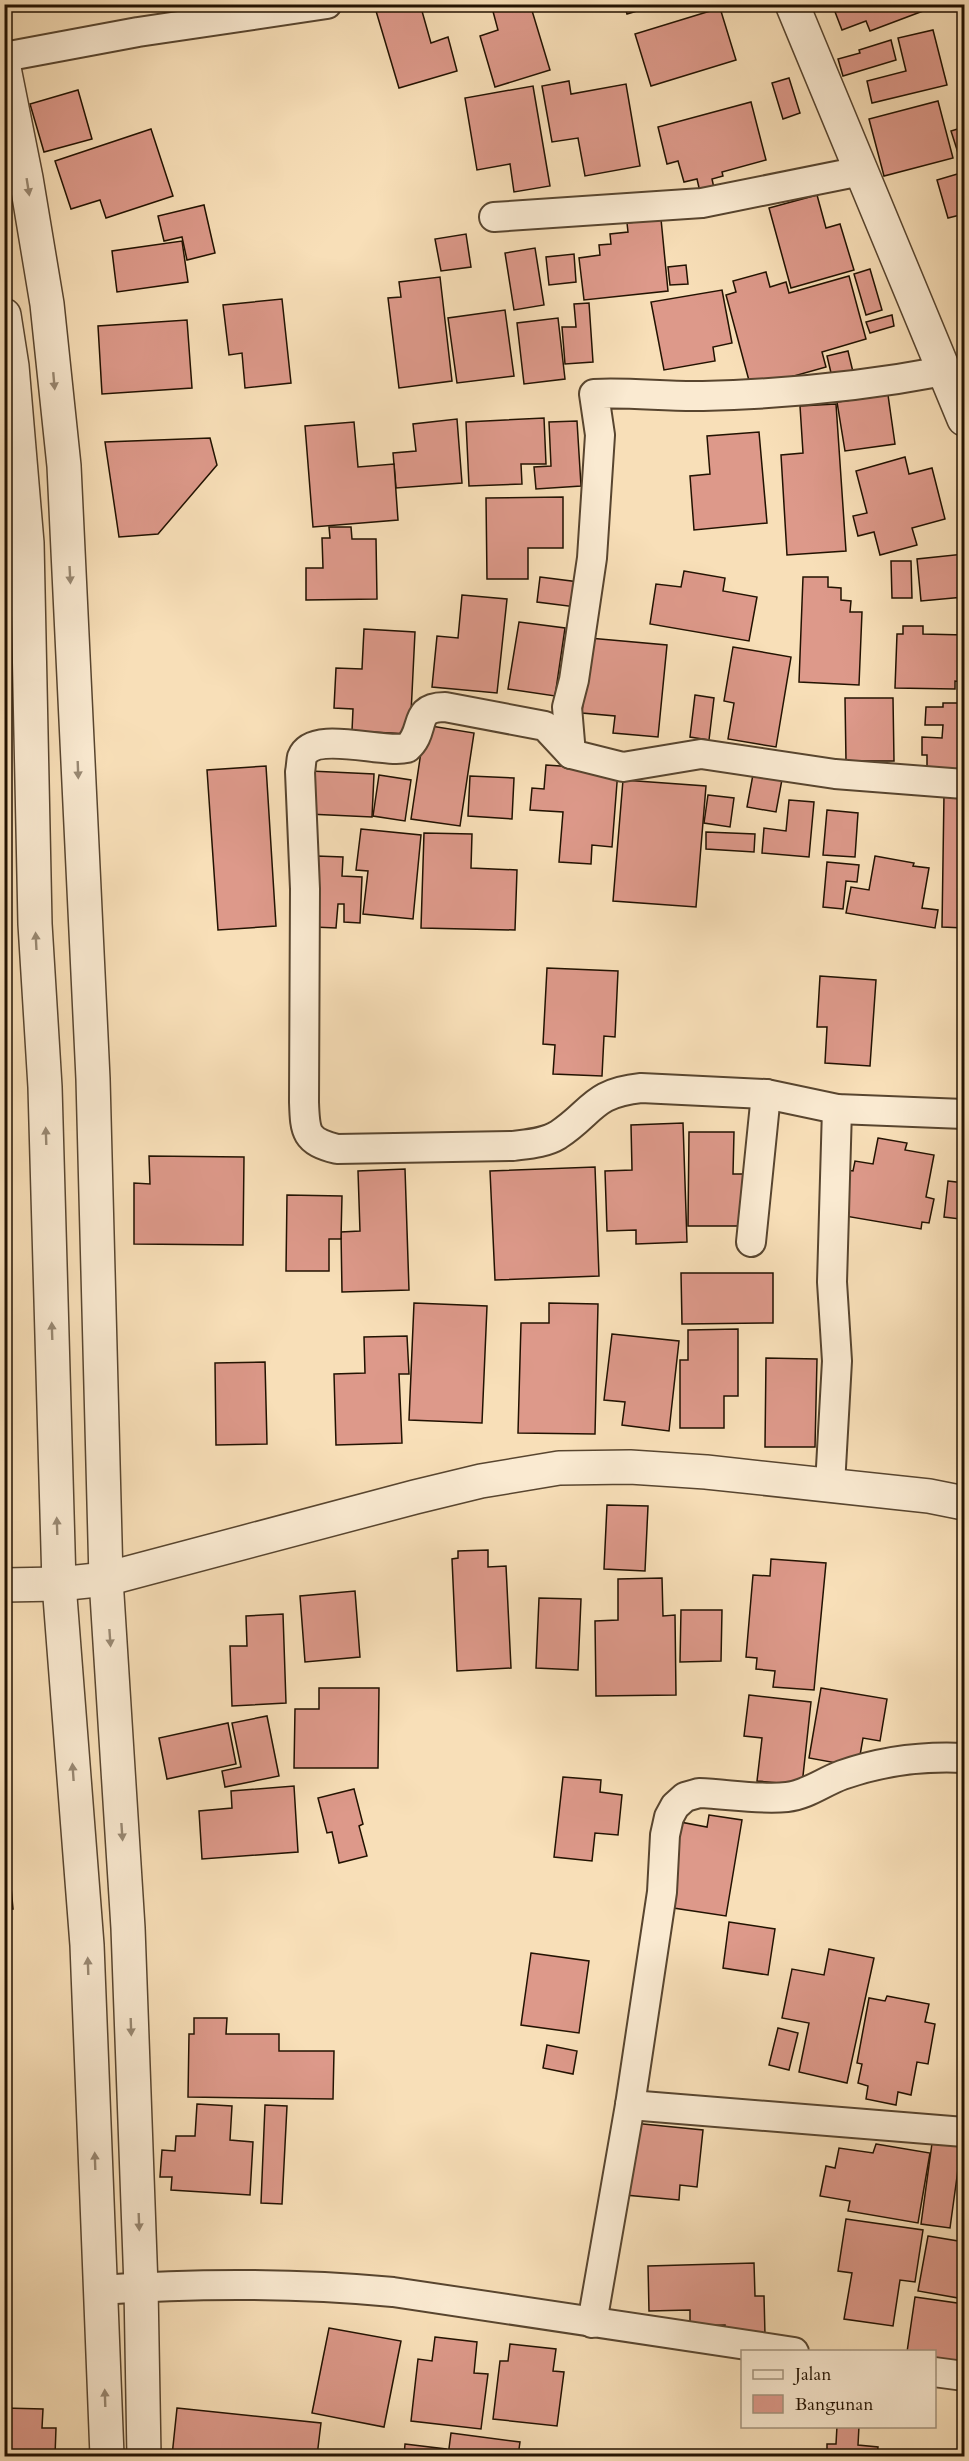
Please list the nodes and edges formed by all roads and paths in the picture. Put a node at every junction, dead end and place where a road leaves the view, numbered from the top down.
1 (327, 4) edge
2 (792, 4) edge
3 (4, 57) edge
4 (4, 68) edge
5 (861, 171) junction
6 (494, 217) dead end
7 (4, 315) edge
8 (944, 371) junction
9 (964, 419) edge
10 (571, 754) junction
11 (964, 784) edge
12 (766, 1094) junction
13 (837, 1109) junction
14 (964, 1114) edge
15 (751, 1242) dead end
16 (830, 1485) junction
17 (964, 1503) edge
18 (106, 1579) junction
19 (59, 1584) junction
20 (4, 1585) edge
21 (964, 1758) edge
22 (630, 2105) junction
23 (964, 2132) edge
24 (141, 2287) junction
25 (100, 2290) junction
26 (592, 2323) junction
27 (780, 2350) edge
28 (936, 2372) edge
29 (964, 2376) edge
30 (107, 2457) edge
31 (144, 2457) edge

1 - 3 street
2 - 5 street
4 -> 18 street
5 - 6 street
5 - 8 street
19 -> 7 street
8 - 9 street
8 - 10 street
10 - 11 street
10 - 12 street
12 - 13 street
12 - 15 street
13 - 14 street
13 - 16 street
16 - 17 street
16 - 18 street
18 - 19 street
18 -> 24 street
19 - 20 street
25 -> 19 street
21 - 22 street
22 - 23 street
22 - 26 street
24 - 25 street
24 - 26 street
24 - 31 street
30 -> 25 street
26 - 27 street
28 - 29 street

